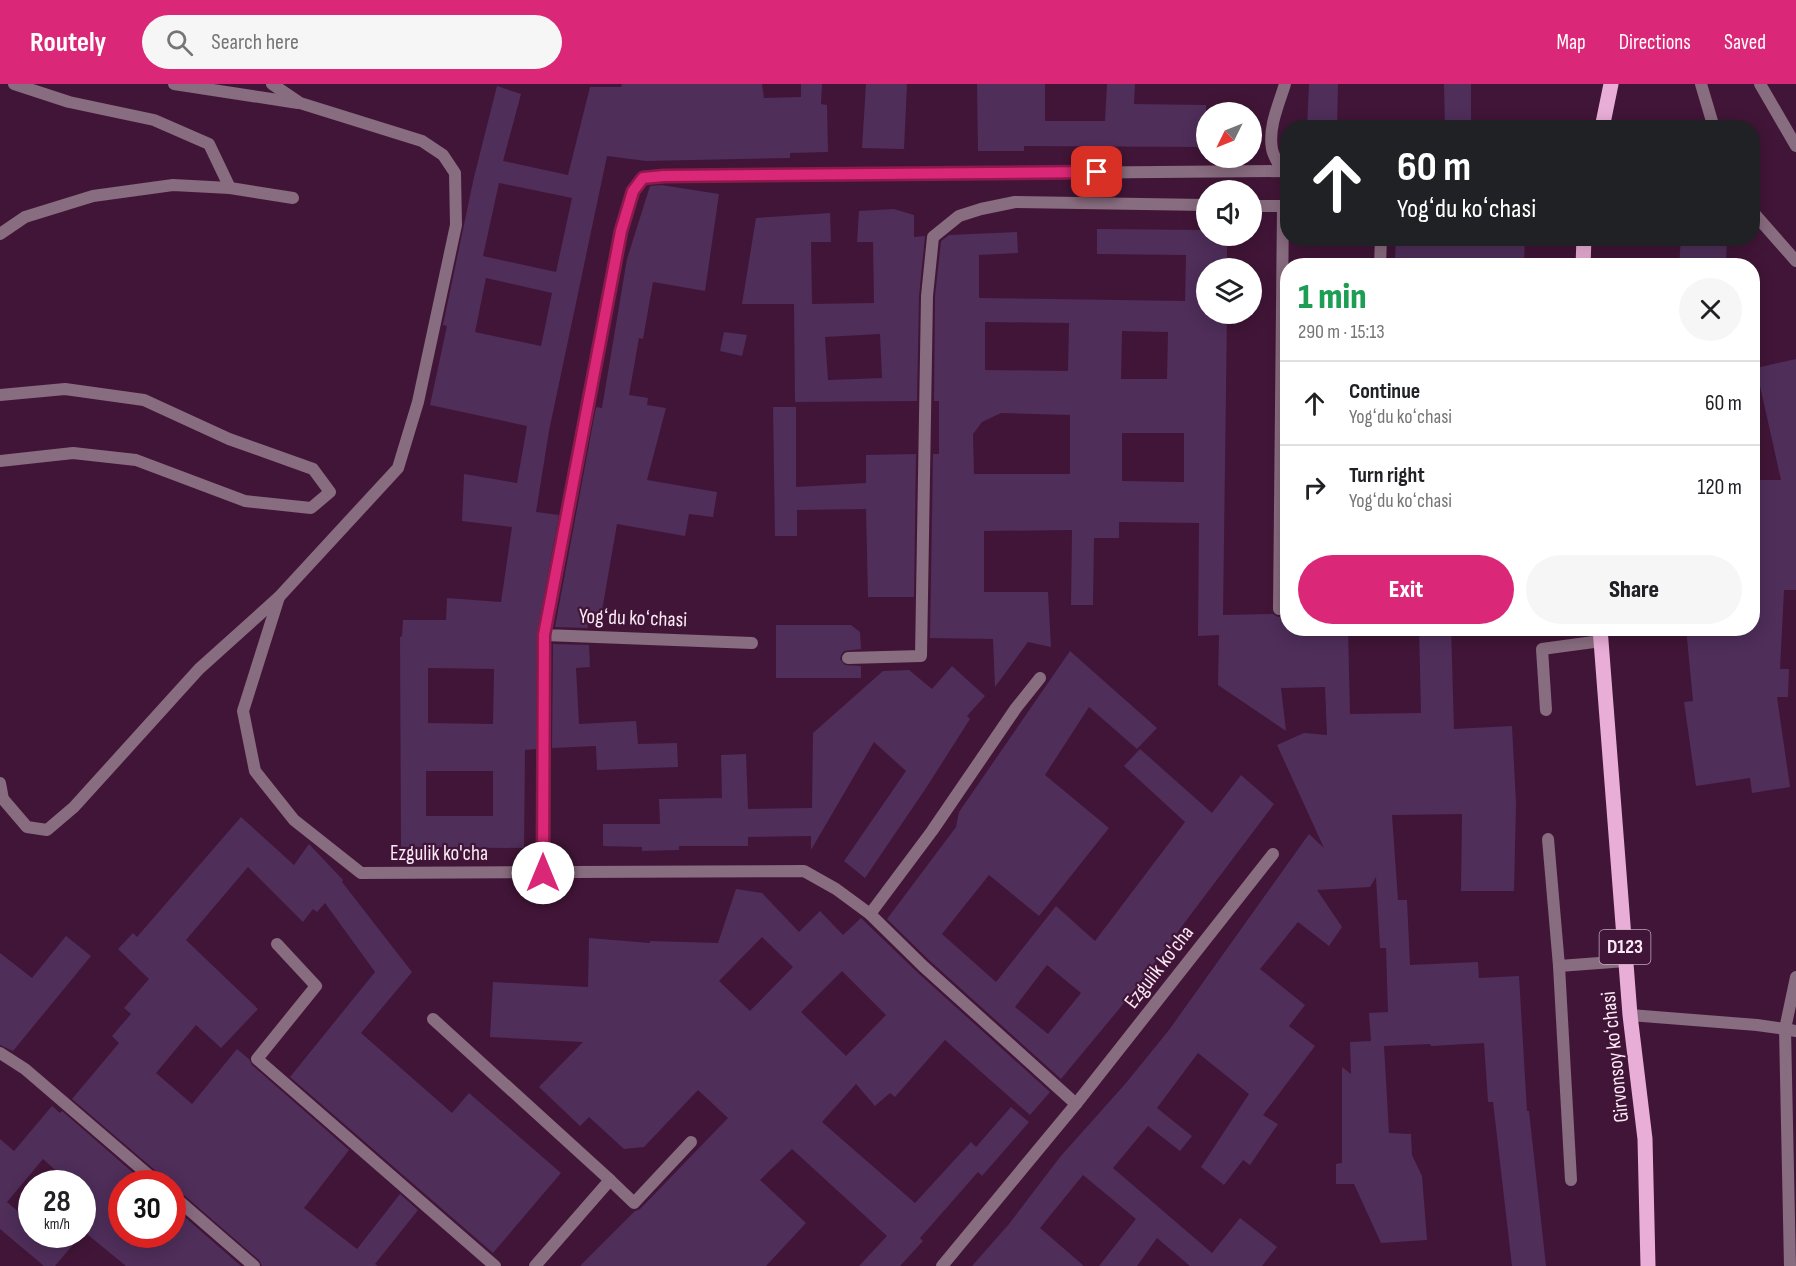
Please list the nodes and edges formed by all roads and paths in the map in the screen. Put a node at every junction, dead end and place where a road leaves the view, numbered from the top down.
1 (14, 84) edge
2 (174, 84) edge
3 (272, 84) edge
4 (1286, 84) edge
5 (1611, 84) edge
6 (1701, 84) edge
7 (1760, 84) edge
8 (300, 103) junction
9 (1604, 120) edge
10 (1712, 120) edge
11 (1796, 146) edge
12 (1280, 163) edge
13 (1280, 171) edge
14 (230, 188) junction
15 (293, 198) dead end
16 (1196, 205) edge
17 (1262, 206) edge
18 (1280, 206) edge
19 (1760, 220) edge
20 (0, 234) edge
21 (1796, 261) edge
22 (0, 396) edge
23 (0, 462) edge
24 (1280, 542) edge
25 (279, 597) junction
26 (1280, 609) edge
27 (544, 635) junction
28 (1596, 636) edge
29 (1600, 636) edge
30 (752, 643) dead end
31 (848, 658) dead end
32 (1040, 678) dead end
33 (1546, 710) dead end
34 (0, 783) edge
35 (1548, 839) dead end
36 (1273, 854) dead end
37 (543, 873) junction
38 (870, 914) junction
39 (277, 944) dead end
40 (1626, 961) junction
41 (1559, 966) junction
42 (1796, 977) edge
43 (1630, 1015) junction
44 (433, 1019) dead end
45 (1790, 1030) edge
46 (0, 1053) edge
47 (1076, 1104) junction
48 (691, 1142) dead end
49 (143, 1170) edge
50 (610, 1180) junction
51 (1571, 1180) dead end
52 (186, 1207) edge
53 (254, 1266) edge
54 (495, 1266) edge
55 (535, 1266) edge
56 (942, 1266) edge
57 (1648, 1266) edge
58 (1791, 1266) edge

1 - 14 street
2 - 8 street
3 - 8 street
4 - 12 street
5 - 9 main road
6 - 10 street
7 - 11 street
8 - 25 street
13 - 27 street, Yogʻdu koʻchasi
14 - 15 street
14 - 20 street
16 - 31 street
17 - 18 street
19 - 21 street
22 - 23 street
24 - 26 street
25 - 34 street
25 - 37 street, Ezgulik ko'cha
27 - 30 street, Yogʻdu koʻchasi
27 - 37 street
28 - 33 street
29 - 40 main road, Girvonsoy koʻchasi / D123
32 - 38 street
35 - 41 street
36 - 47 street, Ezgulik ko'cha
37 - 38 street, Ezgulik ko'cha
38 - 47 street, Ezgulik ko'cha
39 - 54 street
40 - 41 street
40 - 43 main road, Girvonsoy koʻchasi / D123
41 - 51 street
42 - 45 street
43 - 45 street
43 - 57 main road, Girvonsoy koʻchasi / D123
44 - 50 street
45 - 58 street
46 - 49 street
47 - 56 street, Ezgulik ko'cha
48 - 50 street
50 - 55 street
52 - 53 street

